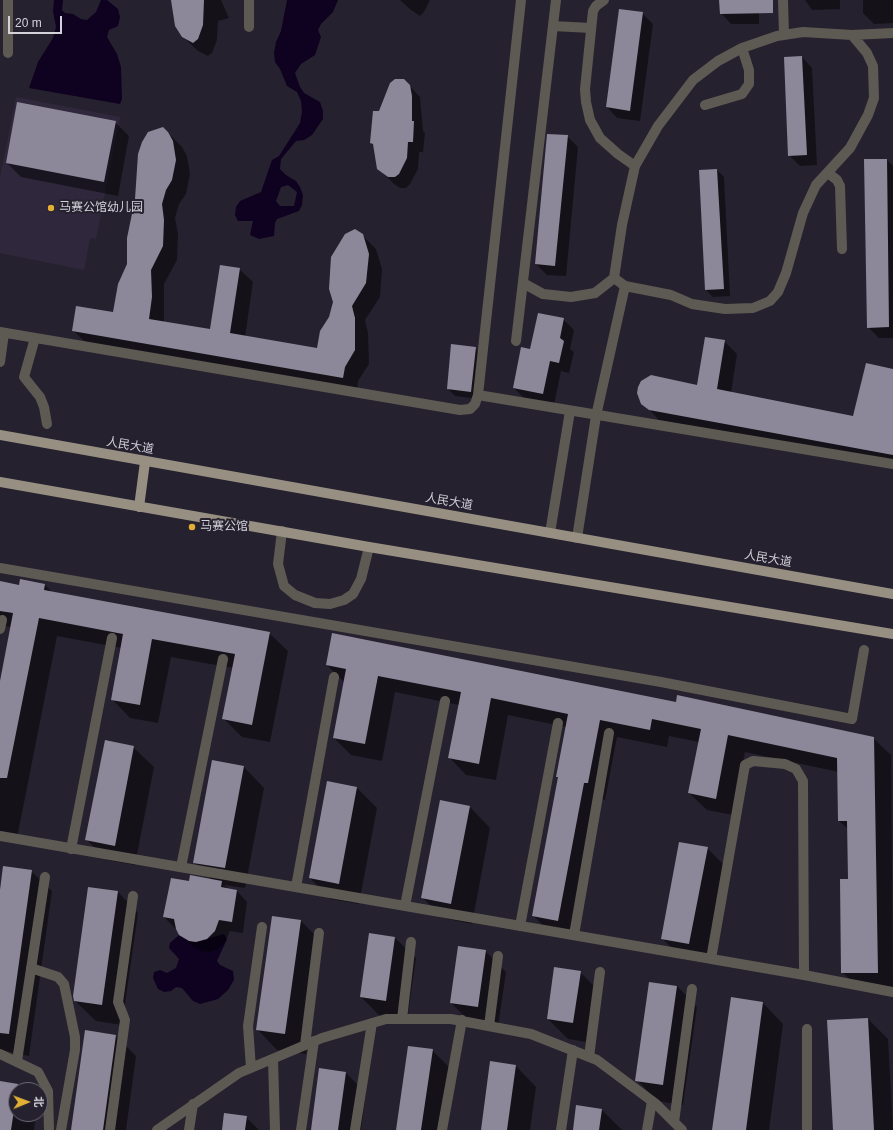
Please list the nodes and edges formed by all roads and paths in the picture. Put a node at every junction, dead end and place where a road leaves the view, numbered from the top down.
1 (8, 0) edge
2 (249, 0) edge
3 (521, 0) edge
4 (556, 0) edge
5 (604, 0) edge
6 (783, 0) edge
7 (553, 26) junction
8 (249, 27) dead end
9 (591, 28) junction
10 (893, 33) edge
11 (784, 35) junction
12 (852, 36) junction
13 (742, 48) junction
14 (8, 53) dead end
15 (705, 105) dead end
16 (636, 166) junction
17 (828, 172) junction
18 (842, 249) dead end
19 (614, 278) junction
20 (523, 282) junction
21 (625, 286) junction
22 (2, 333) edge
23 (35, 338) junction
24 (516, 341) dead end
25 (0, 362) edge
26 (478, 395) junction
27 (570, 411) junction
28 (596, 416) junction
29 (47, 424) dead end
30 (0, 435) edge
31 (145, 462) junction
32 (893, 464) edge
33 (0, 482) edge
34 (139, 507) junction
35 (282, 531) junction
36 (550, 533) junction
37 (577, 538) junction
38 (369, 547) junction
39 (0, 568) edge
40 (893, 594) edge
41 (315, 603) junction
42 (312, 621) junction
43 (893, 634) edge
44 (112, 638) dead end
45 (864, 650) dead end
46 (223, 659) dead end
47 (334, 677) dead end
48 (445, 702) dead end
49 (558, 723) dead end
50 (609, 733) dead end
51 (0, 836) edge
52 (71, 849) junction
53 (181, 868) junction
54 (45, 877) dead end
55 (296, 887) junction
56 (133, 896) dead end
57 (405, 906) junction
58 (520, 926) junction
59 (262, 927) dead end
60 (319, 933) dead end
61 (574, 935) junction
62 (411, 942) dead end
63 (498, 956) dead end
64 (711, 959) junction
65 (31, 968) junction
66 (600, 972) dead end
67 (804, 975) junction
68 (692, 989) dead end
69 (893, 992) edge
70 (402, 1019) junction
71 (462, 1020) junction
72 (372, 1023) junction
73 (489, 1026) junction
74 (807, 1029) dead end
75 (309, 1043) junction
76 (573, 1050) junction
77 (0, 1054) edge
78 (589, 1056) junction
79 (273, 1059) junction
80 (17, 1061) junction
81 (251, 1068) junction
82 (652, 1101) junction
83 (193, 1104) junction
84 (674, 1122) junction
85 (50, 1130) edge
86 (61, 1130) edge
87 (110, 1130) edge
88 (158, 1130) edge
89 (189, 1130) edge
90 (275, 1130) edge
91 (301, 1130) edge
92 (355, 1130) edge
93 (442, 1130) edge
94 (561, 1130) edge
95 (647, 1130) edge
96 (682, 1130) edge
97 (808, 1130) edge

1 - 14 street
2 - 8 street
3 - 26 street
4 - 7 street
5 - 9 street
6 - 11 street
7 - 9 street
7 - 20 street
9 - 16 street
10 - 12 street
11 - 12 street
11 - 13 street
12 - 17 street
13 - 15 street
13 - 16 street
16 - 19 street
17 - 18 street
17 - 21 street
19 - 20 street
19 - 21 street
20 - 24 street
21 - 28 street
22 - 23 street
22 - 25 street
23 - 26 street
23 - 29 street
26 - 27 street
27 - 28 street
27 - 36 street
28 - 32 street
28 - 37 street
30 - 31 main road, 人民大道
31 - 34 main road
31 - 36 main road, 人民大道
33 - 34 main road
34 - 35 main road
35 - 38 main road
35 - 41 street
36 - 37 main road, 人民大道
37 - 40 main road, 人民大道
38 - 41 street
38 - 43 main road
39 - 42 street
41 - 42 street
42 - 45 street
44 - 52 street
46 - 53 street
47 - 55 street
48 - 57 street
49 - 58 street
50 - 61 street
51 - 52 street
52 - 53 street
53 - 55 street
54 - 65 street
55 - 57 street
56 - 87 street
57 - 58 street
58 - 61 street
59 - 81 street
60 - 75 street
61 - 64 street
62 - 70 street
63 - 73 street
64 - 67 street
64 - 67 street
65 - 80 street
65 - 86 street
66 - 78 street
67 - 69 street
68 - 84 street
70 - 71 street
70 - 72 street
71 - 73 street
71 - 93 street
72 - 75 street
72 - 92 street
73 - 76 street
74 - 97 street
75 - 79 street
75 - 91 street
76 - 78 street
76 - 94 street
77 - 80 street
78 - 82 street
79 - 81 street
79 - 90 street
80 - 85 street
81 - 83 street
82 - 84 street
82 - 95 street
83 - 88 street
83 - 89 street
84 - 96 street

